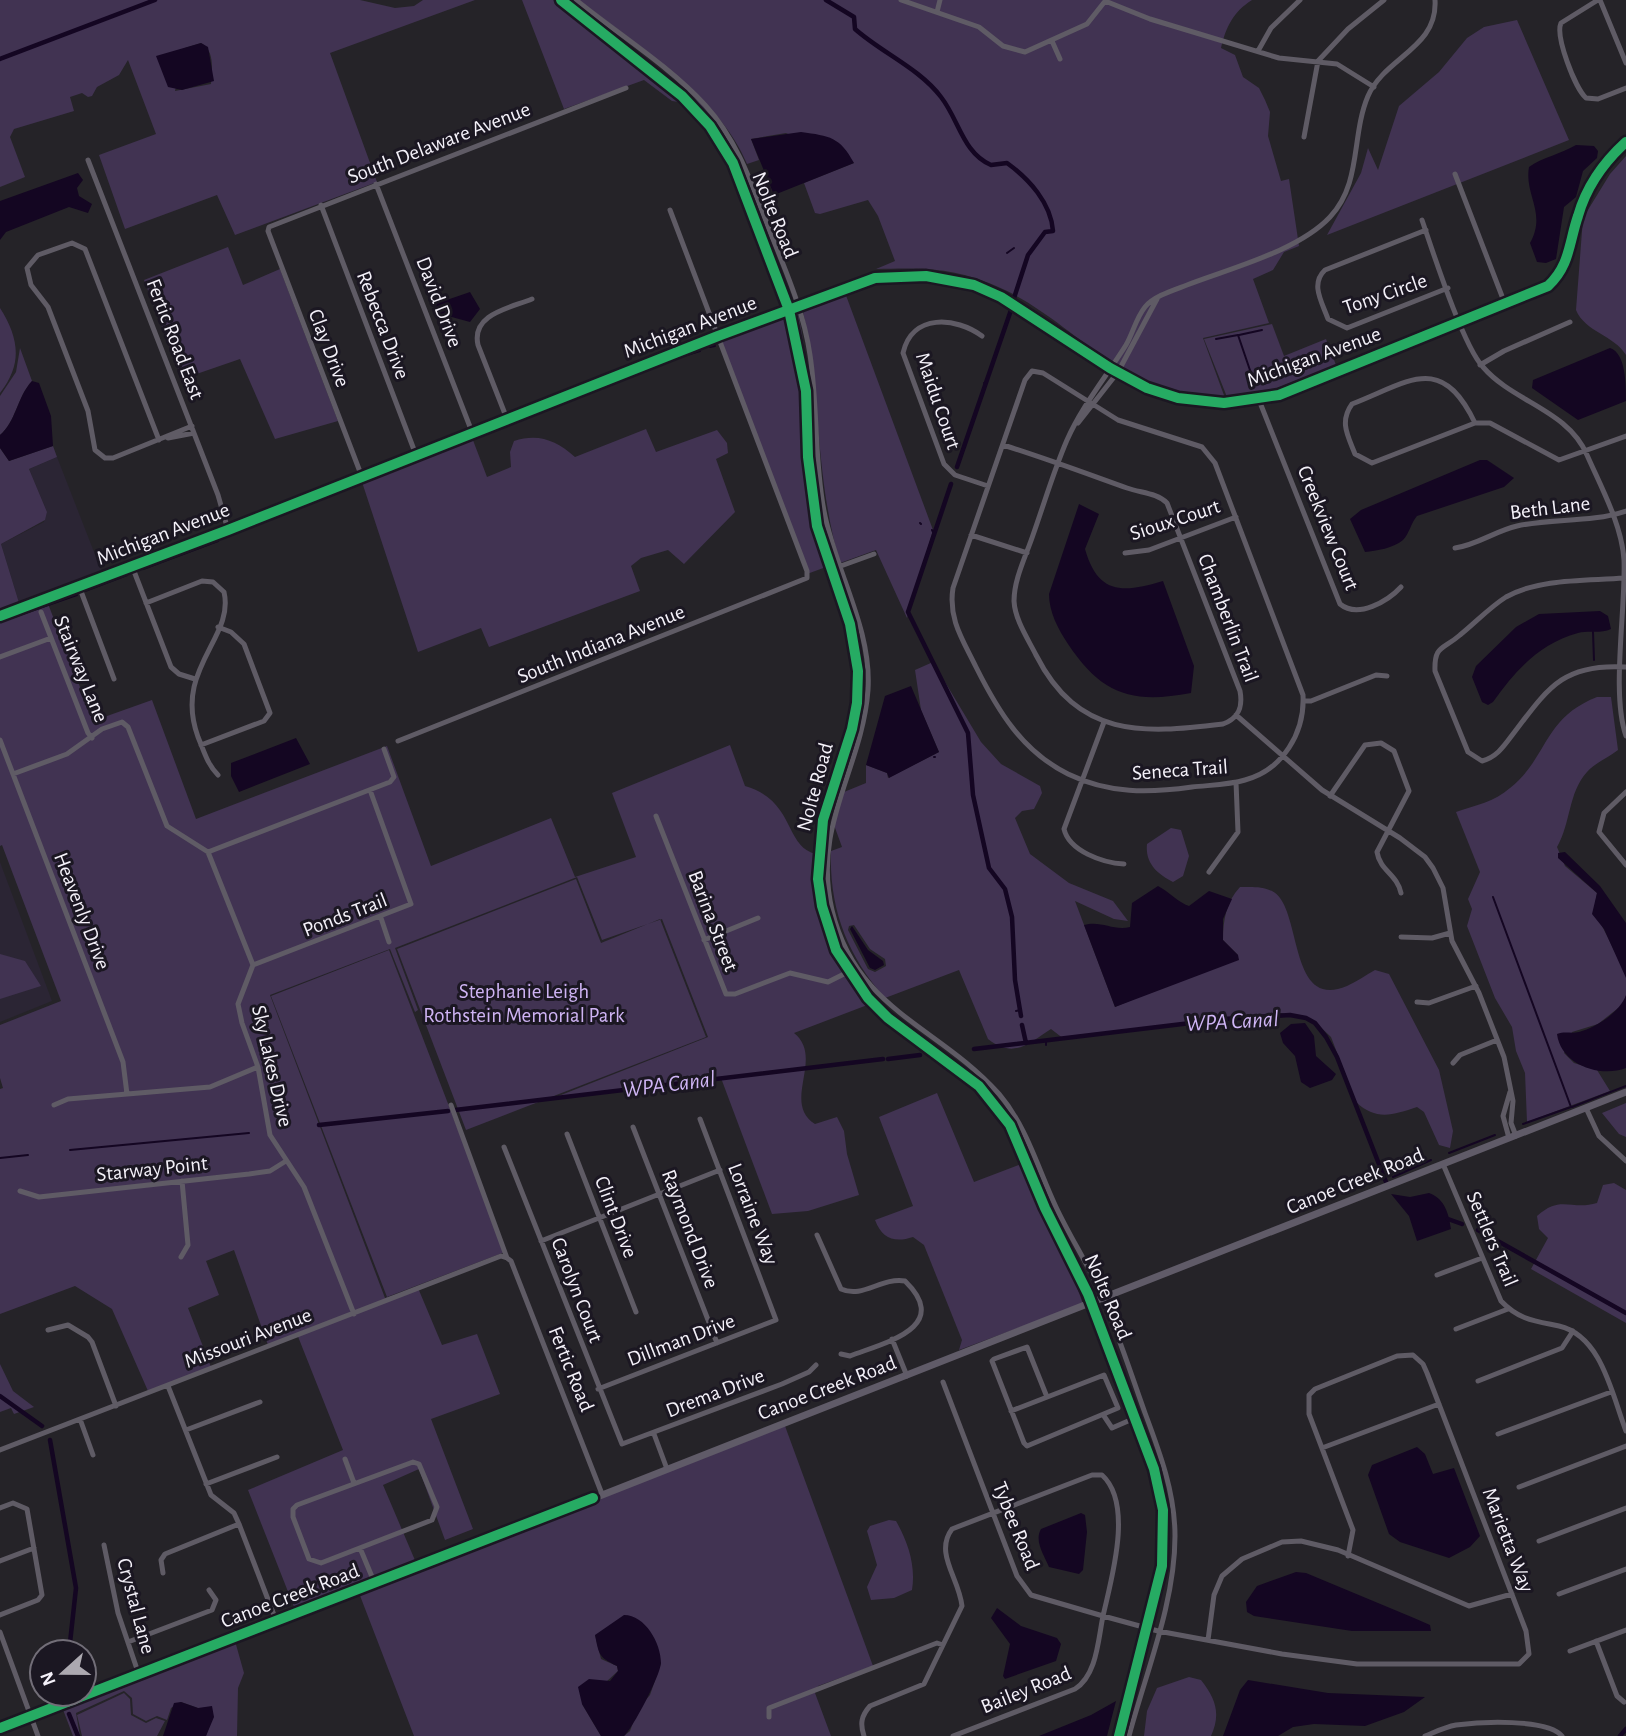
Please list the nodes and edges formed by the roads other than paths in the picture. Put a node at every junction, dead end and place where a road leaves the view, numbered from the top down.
1 (561, 0) edge
2 (576, 0) edge
3 (901, 0) edge
4 (940, 0) edge
5 (1106, 0) edge
6 (1300, 0) edge
7 (1384, 0) edge
8 (1435, 0) edge
9 (1599, 0) edge
10 (937, 12) junction
11 (1052, 41) junction
12 (1258, 51) junction
13 (1060, 59) dead end
14 (1318, 61) junction
15 (1626, 63) edge
16 (1374, 87) junction
17 (626, 88) dead end
18 (1626, 88) edge
19 (1304, 137) dead end
20 (1626, 142) edge
21 (88, 160) dead end
22 (1455, 174) dead end
23 (376, 184) junction
24 (321, 205) junction
25 (670, 210) dead end
26 (1422, 219) dead end
27 (1426, 230) junction
28 (268, 231) joint
29 (1448, 288) junction
30 (532, 299) dead end
31 (1157, 299) junction
32 (1505, 304) junction
33 (799, 306) junction
34 (789, 310) junction
35 (1461, 322) junction
36 (1570, 322) dead end
37 (718, 336) junction
38 (982, 336) dead end
39 (1480, 365) junction
40 (1110, 368) junction
41 (1118, 372) junction
42 (1259, 400) junction
43 (1090, 405) junction
44 (507, 419) junction
45 (1475, 423) junction
46 (193, 430) junction
47 (472, 432) junction
48 (1626, 436) edge
49 (162, 439) junction
50 (1003, 444) junction
51 (1586, 451) junction
52 (416, 455) junction
53 (1059, 462) junction
54 (362, 477) junction
55 (988, 486) junction
56 (1626, 510) edge
57 (1612, 516) junction
58 (1236, 517) junction
59 (228, 530) junction
60 (971, 535) junction
61 (1181, 537) junction
62 (1455, 548) dead end
63 (824, 553) junction
64 (1125, 553) dead end
65 (874, 554) dead end
66 (1027, 554) junction
67 (132, 566) junction
68 (838, 567) junction
69 (1624, 578) junction
70 (79, 586) junction
71 (1401, 587) dead end
72 (146, 603) junction
73 (41, 612) dead end
74 (0, 617) edge
75 (218, 627) junction
76 (51, 638) junction
77 (0, 657) edge
78 (1624, 667) edge
79 (1387, 676) dead end
80 (114, 679) dead end
81 (195, 679) junction
82 (1303, 701) junction
83 (1236, 715) junction
84 (1104, 722) junction
85 (1626, 736) edge
86 (92, 738) junction
87 (0, 740) edge
88 (398, 741) dead end
89 (201, 745) junction
90 (384, 749) dead end
91 (1284, 754) junction
92 (13, 775) junction
93 (218, 775) dead end
94 (1082, 779) junction
95 (1236, 782) junction
96 (370, 790) junction
97 (1626, 792) edge
98 (1330, 796) junction
99 (656, 816) dead end
100 (1388, 830) junction
101 (208, 852) junction
102 (1124, 864) dead end
103 (1626, 865) edge
104 (1209, 873) dead end
105 (1401, 892) dead end
106 (381, 918) junction
107 (758, 918) dead end
108 (1450, 933) junction
109 (1401, 937) dead end
110 (704, 940) junction
111 (389, 942) dead end
112 (253, 965) junction
113 (848, 972) junction
114 (1476, 986) junction
115 (885, 1001) junction
116 (1417, 1002) dead end
117 (1497, 1040) junction
118 (953, 1054) junction
119 (940, 1056) junction
120 (1453, 1063) dead end
121 (258, 1067) junction
122 (956, 1067) junction
123 (970, 1067) junction
124 (1626, 1092) edge
125 (127, 1094) junction
126 (54, 1105) dead end
127 (451, 1105) dead end
128 (1586, 1108) junction
129 (700, 1119) dead end
130 (633, 1127) dead end
131 (567, 1134) dead end
132 (1512, 1137) junction
133 (504, 1147) dead end
134 (286, 1161) junction
135 (1626, 1161) edge
136 (1443, 1164) junction
137 (720, 1170) junction
138 (182, 1181) junction
139 (20, 1191) dead end
140 (660, 1195) junction
141 (599, 1219) junction
142 (817, 1236) dead end
143 (541, 1241) junction
144 (181, 1257) dead end
145 (507, 1258) junction
146 (1482, 1258) junction
147 (1437, 1275) dead end
148 (1103, 1298) junction
149 (1091, 1303) junction
150 (1508, 1309) junction
151 (636, 1312) dead end
152 (354, 1314) junction
153 (776, 1320) joint
154 (1456, 1329) dead end
155 (48, 1330) dead end
156 (1573, 1331) junction
157 (892, 1339) junction
158 (717, 1343) junction
159 (841, 1354) dead end
160 (816, 1365) dead end
161 (907, 1376) junction
162 (1478, 1381) dead end
163 (943, 1382) dead end
164 (168, 1386) junction
165 (598, 1390) junction
166 (1611, 1392) junction
167 (1047, 1397) junction
168 (260, 1402) dead end
169 (1439, 1404) junction
170 (116, 1406) junction
171 (1012, 1411) junction
172 (1104, 1416) junction
173 (80, 1419) junction
174 (1147, 1420) junction
175 (1136, 1421) junction
176 (186, 1430) junction
177 (1626, 1431) edge
178 (654, 1434) junction
179 (1498, 1434) dead end
180 (622, 1444) joint
181 (1626, 1446) edge
182 (1322, 1448) junction
183 (0, 1450) edge
184 (93, 1455) dead end
185 (277, 1457) dead end
186 (345, 1459) dead end
187 (667, 1469) junction
188 (354, 1483) junction
189 (206, 1484) junction
190 (1519, 1487) dead end
191 (602, 1494) junction
192 (0, 1508) edge
193 (1626, 1508) edge
194 (992, 1513) junction
195 (239, 1524) junction
196 (1539, 1541) dead end
197 (104, 1545) dead end
198 (34, 1548) junction
199 (360, 1548) junction
200 (1348, 1556) junction
201 (0, 1561) edge
202 (1626, 1569) edge
203 (163, 1573) dead end
204 (375, 1584) junction
205 (209, 1590) dead end
206 (1512, 1594) junction
207 (1559, 1594) dead end
208 (0, 1615) edge
209 (1103, 1616) junction
210 (276, 1623) junction
211 (1148, 1628) junction
212 (1626, 1630) edge
213 (1158, 1631) junction
214 (0, 1632) edge
215 (1208, 1640) junction
216 (1596, 1641) junction
217 (128, 1642) junction
218 (943, 1645) junction
219 (1570, 1651) dead end
220 (139, 1675) junction
221 (1624, 1702) dead end
222 (31, 1717) junction
223 (769, 1717) dead end
224 (0, 1728) edge
225 (38, 1736) edge
226 (864, 1736) edge
227 (953, 1736) edge
228 (1119, 1736) edge
229 (1129, 1736) edge
230 (1425, 1736) edge
231 (1562, 1736) edge

1 - 34 street, Nolte Road
2 - 33 street, Nolte Road
3 - 10 street
4 - 10 street
5 - 11 street
5 - 12 street
6 - 12 street
7 - 14 street
8 - 16 street
9 - 15 street
9 - 18 street
10 - 11 street
11 - 13 street
12 - 14 street
14 - 16 street
14 - 19 street
16 - 31 street
17 - 23 street, South Delaware Avenue
20 - 32 street, Michigan Avenue
21 - 46 street, Fertic Road East
22 - 32 street
23 - 24 street, South Delaware Avenue
23 - 47 street, David Drive
24 - 28 street, South Delaware Avenue
24 - 52 street, Rebecca Drive
25 - 37 street
26 - 27 street
27 - 29 street
27 - 29 street, Tony Circle
28 - 54 street, Clay Drive
29 - 35 street
30 - 44 street
31 - 40 street
31 - 41 street
32 - 35 street, Michigan Avenue
33 - 34 street, Michigan Avenue
33 - 40 street, Michigan Avenue
33 - 68 street, Nolte Road
34 - 37 street, Michigan Avenue
34 - 63 street, Nolte Road
35 - 39 street
35 - 42 street, Michigan Avenue
36 - 39 street
37 - 44 street, Michigan Avenue
37 - 88 street, South Indiana Avenue
38 - 55 street, Maidu Court
39 - 51 street
40 - 41 street, Michigan Avenue
40 - 43 street
41 - 42 street, Michigan Avenue
41 - 43 street
42 - 71 street, Creekview Court
43 - 50 street, Seneca Trail
43 - 53 street
43 - 58 street, Seneca Trail
44 - 47 street, Michigan Avenue
45 - 45 street
45 - 51 street
46 - 49 street
46 - 59 street, Fertic Road East
47 - 52 street, Michigan Avenue
48 - 51 street
49 - 49 street
50 - 53 street
50 - 55 street, Seneca Trail
51 - 57 street
52 - 54 street, Michigan Avenue
53 - 61 street, Chamberlin Trail
53 - 66 street, Chamberlin Trail
54 - 59 street, Michigan Avenue
55 - 60 street, Seneca Trail
56 - 57 street, Beth Lane
57 - 62 street, Beth Lane
57 - 69 street
58 - 61 street, Sioux Court
58 - 82 street, Seneca Trail
59 - 67 street, Michigan Avenue
60 - 66 street
60 - 94 street, Seneca Trail
61 - 64 street, Sioux Court
61 - 83 street, Chamberlin Trail
63 - 68 street
63 - 113 street, Nolte Road
65 - 68 street
66 - 84 street, Chamberlin Trail
67 - 70 street, Michigan Avenue
67 - 72 street
68 - 115 street, Nolte Road
69 - 78 street
69 - 78 street
70 - 74 street, Michigan Avenue
70 - 80 street
72 - 75 street
72 - 81 street
73 - 76 street, Stairway Lane
75 - 81 street
75 - 89 street
76 - 77 street
76 - 86 street, Stairway Lane
78 - 85 street
79 - 82 street
81 - 89 street
82 - 91 street, Seneca Trail
83 - 84 street, Chamberlin Trail
83 - 91 street
84 - 94 street
86 - 92 street
86 - 101 street
87 - 92 street, Heavenly Drive
89 - 93 street
90 - 96 street
91 - 95 street, Seneca Trail
91 - 98 street
92 - 125 street, Heavenly Drive
94 - 95 street, Seneca Trail
94 - 102 street
95 - 104 street
96 - 101 street
96 - 106 street, Ponds Trail
97 - 103 street
98 - 100 street
98 - 100 street
99 - 110 street, Barina Street
100 - 105 street
100 - 108 street
101 - 112 street
106 - 111 street
106 - 112 street, Ponds Trail
107 - 110 street
108 - 109 street
108 - 114 street
110 - 113 street, Barina Street
112 - 121 street, Sky Lakes Drive
113 - 115 street
113 - 119 street, Nolte Road
114 - 116 street
114 - 117 street
115 - 118 street, Nolte Road
117 - 120 street
117 - 132 street
118 - 119 street
118 - 123 street, Nolte Road
119 - 122 street, Nolte Road
121 - 125 street
121 - 134 street, Sky Lakes Drive
122 - 123 street
122 - 149 street, Nolte Road
123 - 148 street, Nolte Road
124 - 128 main road, Canoe Creek Road
125 - 126 street
127 - 145 street, Fertic Road
128 - 132 main road, Canoe Creek Road
128 - 135 street
129 - 137 street, Lorraine Way
130 - 140 street, Raymond Drive
131 - 141 street, Clint Drive
132 - 136 main road, Canoe Creek Road
133 - 143 street, Carolyn Court
134 - 138 street, Starway Point
134 - 152 street, Sky Lakes Drive
136 - 146 street, Settlers Trail
136 - 148 main road, Canoe Creek Road
137 - 140 street
137 - 153 street, Lorraine Way
138 - 139 street, Starway Point
138 - 144 street
140 - 141 street
140 - 158 street, Raymond Drive
141 - 143 street
141 - 151 street, Clint Drive
142 - 157 street
143 - 165 street, Carolyn Court
145 - 152 street, Missouri Avenue
145 - 191 street, Fertic Road
146 - 147 street
146 - 150 street, Settlers Trail
148 - 149 main road, Canoe Creek Road
148 - 174 street, Nolte Road
149 - 161 main road, Canoe Creek Road
149 - 175 street, Nolte Road
150 - 154 street
150 - 156 street, Settlers Trail
152 - 164 street, Missouri Avenue
153 - 158 street, Dillman Drive
155 - 170 street
156 - 162 street
156 - 166 street
157 - 159 street
157 - 161 street
158 - 165 street, Dillman Drive
160 - 178 street, Drema Drive
161 - 187 main road, Canoe Creek Road
163 - 194 street, Tybee Road
164 - 170 street, Missouri Avenue
164 - 176 street
165 - 180 street, Carolyn Court
166 - 177 street
166 - 179 street
167 - 171 street
167 - 171 street
167 - 172 street
168 - 176 street
169 - 182 street
169 - 182 street, Marietta Way
169 - 206 street, Marietta Way
170 - 173 street, Missouri Avenue
171 - 172 street
172 - 175 street
173 - 183 street, Missouri Avenue
173 - 184 street
174 - 175 street
174 - 213 street, Nolte Road
175 - 211 street, Nolte Road
176 - 189 street
178 - 180 street, Drema Drive
178 - 187 street
181 - 190 street
182 - 200 street, Marietta Way
185 - 189 street
186 - 188 street
187 - 191 main road, Canoe Creek Road
188 - 199 street
188 - 199 street
189 - 195 street
191 - 204 main road, Canoe Creek Road
192 - 198 street
193 - 196 street
194 - 209 street, Tybee Road
194 - 209 street
194 - 218 street
195 - 203 street
195 - 210 street
197 - 217 street, Crystal Lane
198 - 201 street
198 - 208 street
199 - 204 street
200 - 206 street
200 - 215 street
202 - 207 street
204 - 210 main road, Canoe Creek Road
205 - 217 street
206 - 215 street, Marietta Way
209 - 211 street, Tybee Road
209 - 227 street, Bailey Road
210 - 220 main road, Canoe Creek Road
211 - 213 street, Tybee Road
211 - 228 street, Nolte Road
212 - 216 street
213 - 215 street, Marietta Way
213 - 229 street, Nolte Road
214 - 222 street
216 - 219 street
216 - 221 street
217 - 220 street, Crystal Lane
218 - 223 street
218 - 226 street
220 - 222 main road, Canoe Creek Road
222 - 224 main road, Canoe Creek Road
222 - 225 street
230 - 231 street

